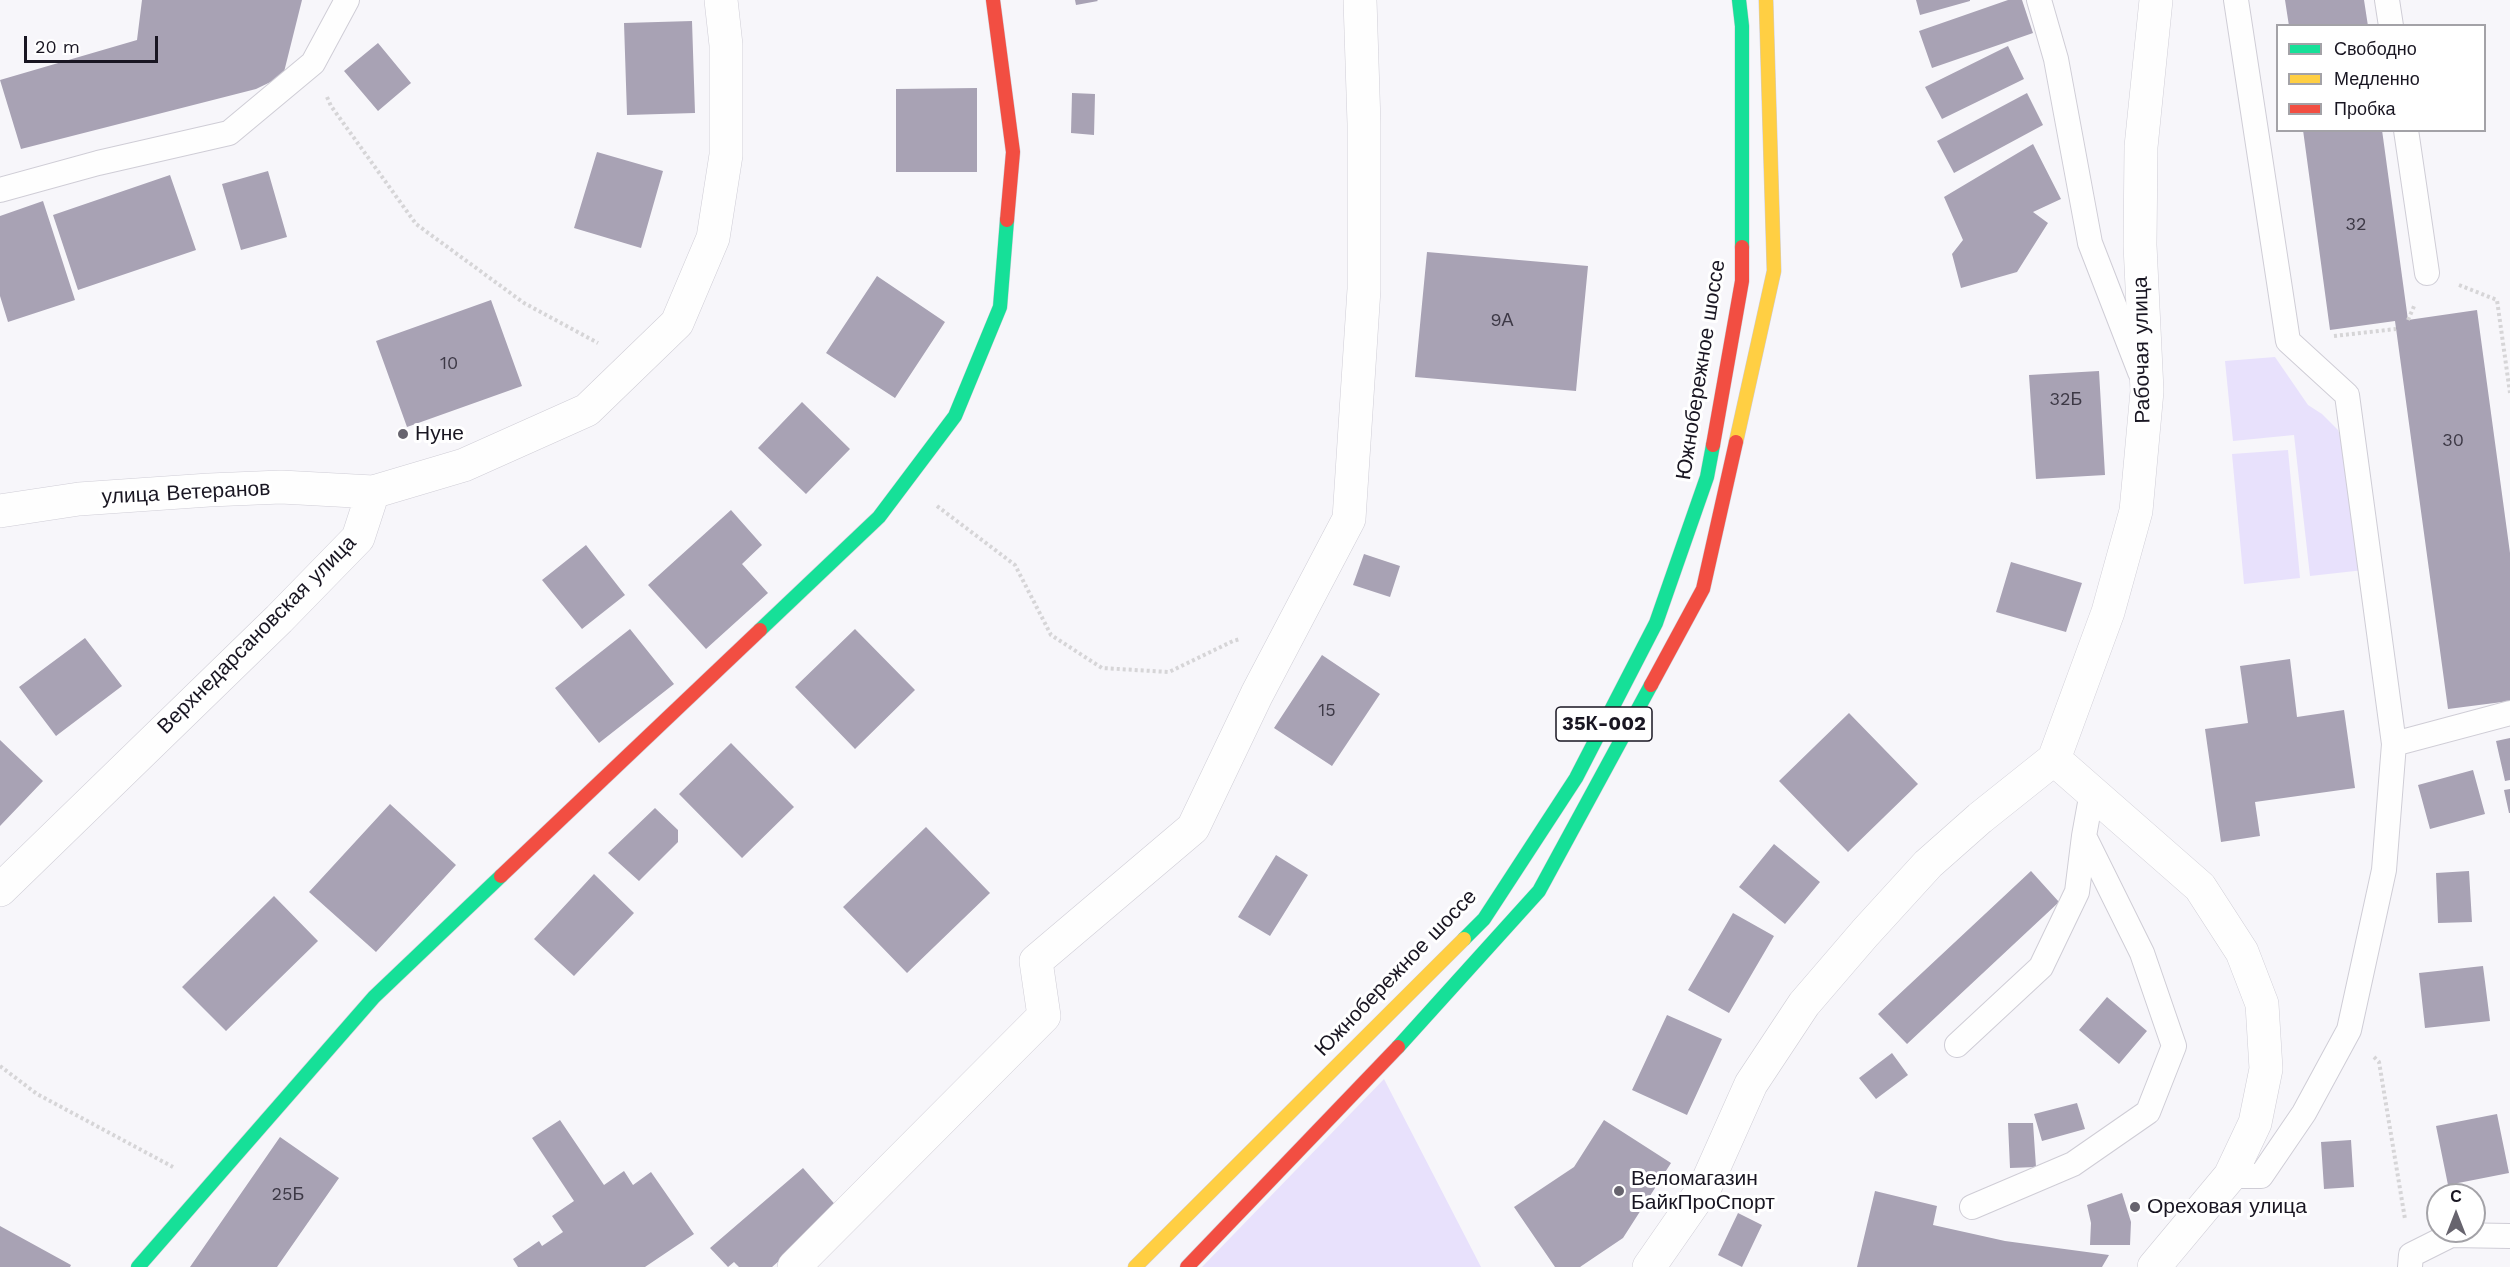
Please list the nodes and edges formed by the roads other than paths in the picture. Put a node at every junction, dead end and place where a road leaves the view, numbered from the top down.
1 (347, 0) edge
2 (721, 0) edge
3 (993, 0) edge
4 (1360, 0) edge
5 (1739, 0) edge
6 (1766, 0) edge
7 (2038, 0) edge
8 (2157, 0) edge
9 (2236, 0) edge
10 (2387, 0) edge
11 (2391, 24) edge
12 (2406, 132) edge
13 (0, 190) edge
14 (2427, 273) road end
15 (2147, 391) junction
16 (373, 492) junction
17 (0, 511) edge
18 (2510, 713) edge
19 (2394, 744) junction
20 (2054, 759) junction
21 (2092, 792) junction
22 (2084, 836) junction
23 (0, 890) edge
24 (1957, 1045) dead end
25 (2230, 1176) junction
26 (1972, 1207) dead end
27 (2510, 1236) edge
28 (2411, 1261) edge
29 (138, 1267) edge
30 (794, 1267) edge
31 (1135, 1267) edge
32 (1186, 1267) edge
33 (1648, 1267) edge
34 (2154, 1267) edge

1 - 13 lane
2 - 16 street
3 - 29 main road
4 - 30 street
5 - 31 main road, Южнобережное шоссе / 35К-002
6 - 32 main road, Южнобережное шоссе
7 - 15 lane
8 - 15 street, Рабочая улица
9 - 19 lane
10 - 11 lane
12 - 14 lane
15 - 20 street, Рабочая улица
16 - 17 street, улица Ветеранов
16 - 23 street, Верхнедарсановская улица
18 - 19 lane
19 - 25 lane
20 - 21 street
20 - 33 street
21 - 22 lane
21 - 25 street
22 - 24 lane
22 - 26 lane
25 - 34 street
27 - 28 lane

